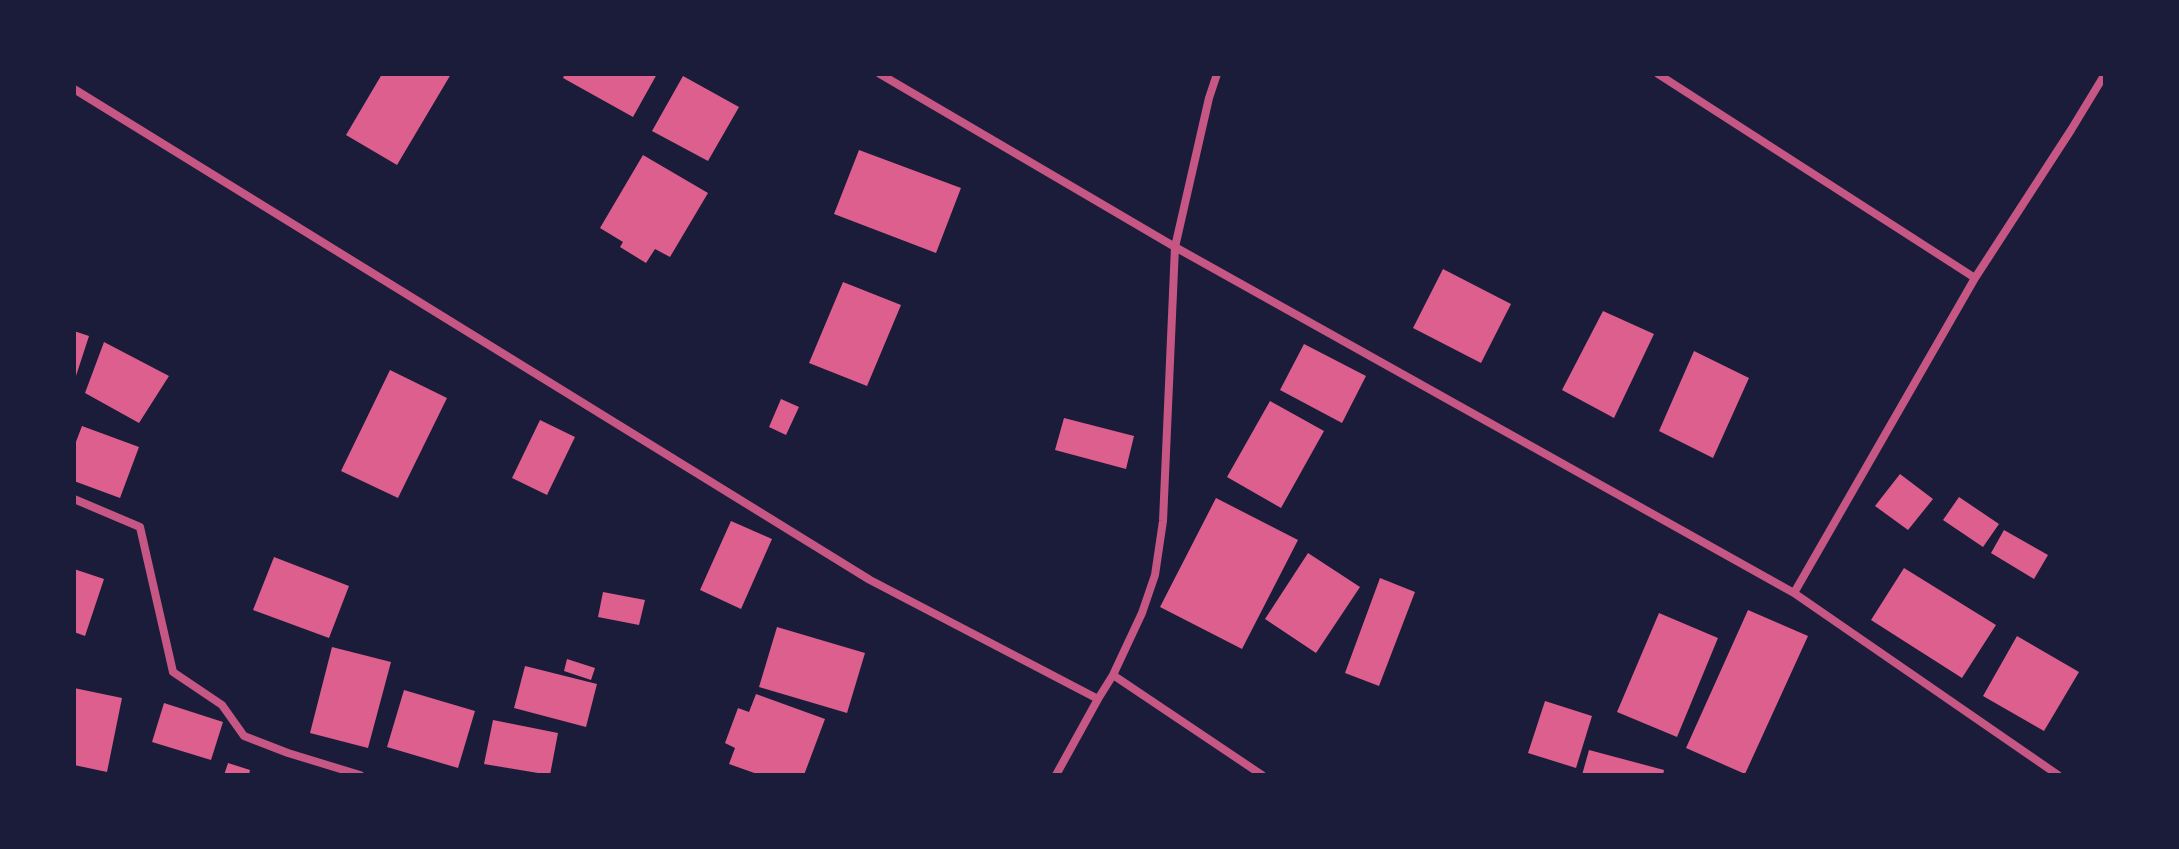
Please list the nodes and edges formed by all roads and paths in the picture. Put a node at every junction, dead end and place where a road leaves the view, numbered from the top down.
1 (880, 74) edge
2 (1217, 74) edge
3 (1658, 74) edge
4 (2105, 74) edge
5 (74, 89) edge
6 (1175, 247) junction
7 (1975, 278) junction
8 (74, 499) edge
9 (1794, 593) junction
10 (1113, 675) junction
11 (1098, 699) junction
12 (360, 775) edge
13 (1056, 775) edge
14 (1262, 775) edge
15 (2058, 775) edge

1 - 6 street
2 - 6 street
3 - 7 street
4 - 7 street
5 - 11 street
6 - 9 street
6 - 10 street
7 - 9 street
8 - 12 street
9 - 15 street
10 - 11 street
10 - 14 street
11 - 13 street

